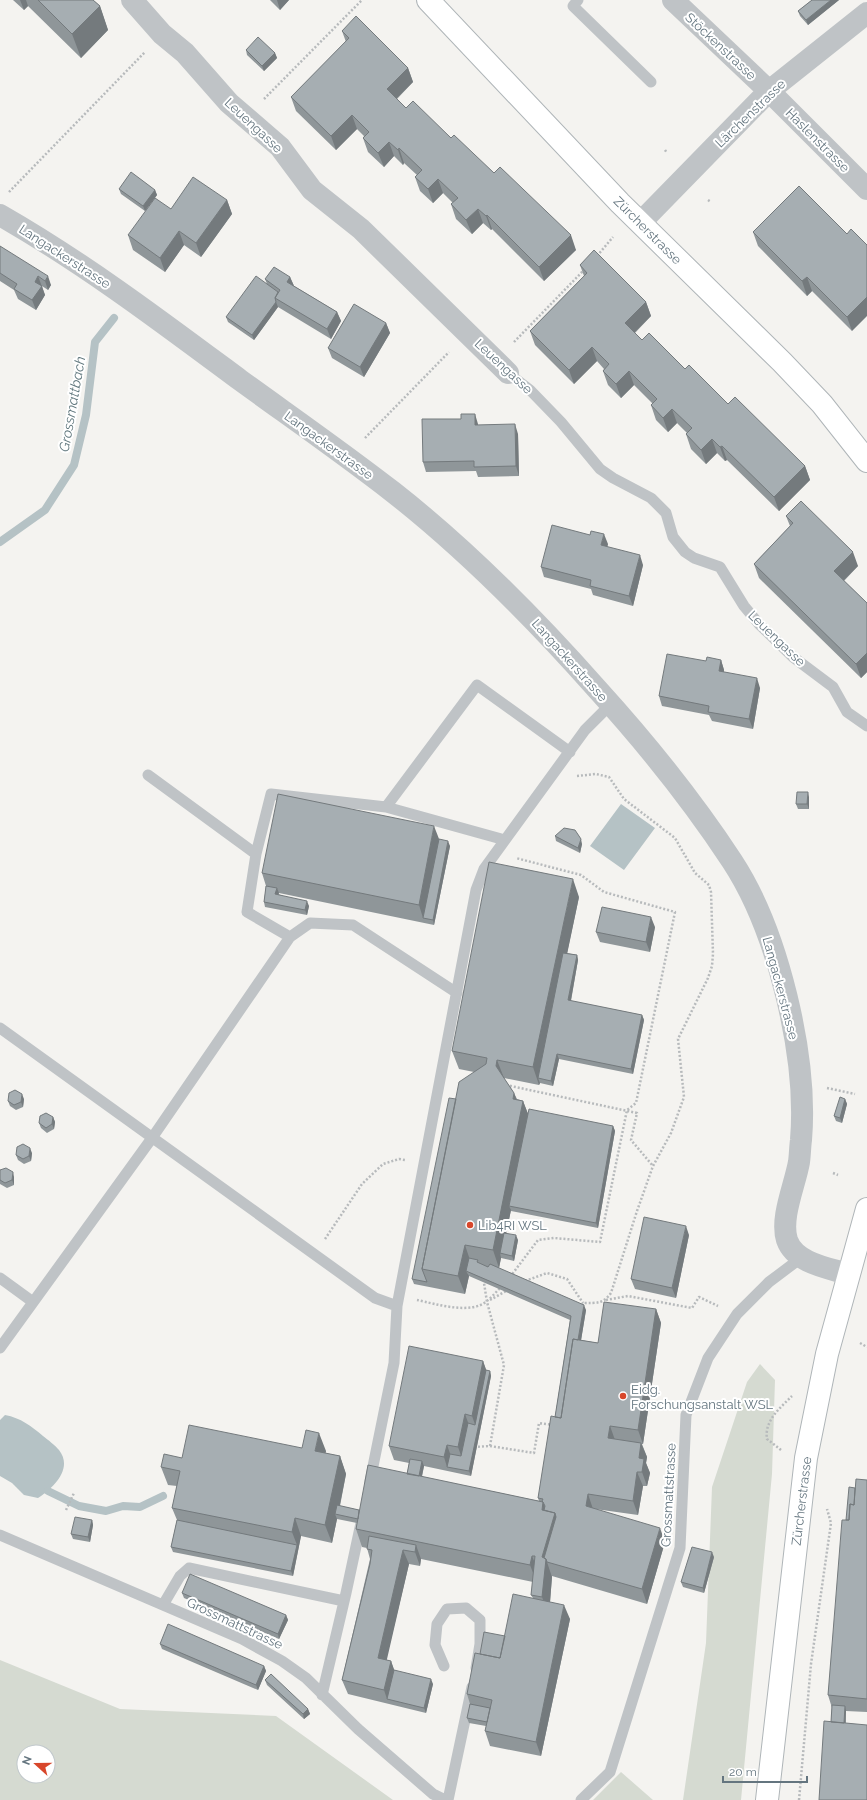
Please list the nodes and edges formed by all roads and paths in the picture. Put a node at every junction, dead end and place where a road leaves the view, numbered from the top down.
1 (132, 0) edge
2 (362, 0) edge
3 (428, 0) edge
4 (578, 0) edge
5 (673, 0) edge
6 (867, 13) edge
7 (128, 69) dead end
8 (652, 82) dead end
9 (769, 91) junction
10 (246, 117) junction
11 (867, 190) edge
12 (3, 205) edge
13 (640, 222) junction
14 (614, 237) dead end
15 (596, 257) edge
16 (587, 267) edge
17 (468, 333) junction
18 (502, 367) junction
19 (346, 458) junction
20 (867, 461) edge
21 (611, 704) junction
22 (867, 726) edge
23 (570, 752) junction
24 (558, 770) junction
25 (148, 775) dead end
26 (386, 807) junction
27 (505, 840) junction
28 (496, 853) junction
29 (256, 854) junction
30 (290, 937) junction
31 (457, 993) junction
32 (0, 1028) edge
33 (502, 1084) edge
34 (821, 1087) dead end
35 (856, 1094) dead end
36 (627, 1110) junction
37 (152, 1138) junction
38 (425, 1162) junction
39 (653, 1166) junction
40 (833, 1173) dead end
41 (838, 1175) dead end
42 (867, 1209) edge
43 (315, 1254) junction
44 (802, 1258) junction
45 (848, 1274) junction
46 (0, 1278) edge
47 (506, 1281) edge
48 (484, 1283) edge
49 (520, 1283) edge
50 (502, 1286) edge
51 (514, 1287) edge
52 (606, 1300) junction
53 (398, 1301) junction
54 (33, 1302) junction
55 (486, 1302) junction
56 (583, 1303) junction
57 (581, 1309) edge
58 (737, 1314) junction
59 (860, 1343) dead end
60 (867, 1347) edge
61 (0, 1348) edge
62 (554, 1426) edge
63 (490, 1446) junction
64 (474, 1447) edge
65 (74, 1493) dead end
66 (367, 1493) edge
67 (364, 1509) edge
68 (66, 1510) dead end
69 (0, 1535) edge
70 (344, 1601) junction
71 (163, 1605) junction
72 (444, 1666) dead end
73 (322, 1695) junction
74 (444, 1800) edge
75 (448, 1800) edge
76 (581, 1800) edge
77 (767, 1800) edge

1 - 10 street, Leuengasse
2 - 10 path
3 - 13 main road, Zürcherstrasse
4 - 8 lane
5 - 9 street, Stöckenstrasse
6 - 9 street, Lärchenstrasse
7 - 12 path
9 - 11 street, Haslenstrasse
9 - 13 street, Lärchenstrasse
10 - 17 street, Leuengasse
12 - 19 street, Langackerstrasse
13 - 20 main road, Zürcherstrasse
14 - 15 path
16 - 18 path
17 - 18 street, Leuengasse
17 - 19 path
18 - 22 lane, Leuengasse
19 - 21 street, Langackerstrasse
21 - 23 lane
21 - 44 street, Langackerstrasse
23 - 24 lane
23 - 26 lane
24 - 27 lane
24 - 39 path
25 - 29 lane
26 - 27 lane
26 - 29 lane
27 - 28 lane
28 - 31 lane
28 - 36 path
29 - 30 lane
30 - 31 lane
30 - 37 lane
31 - 38 lane
32 - 37 lane
33 - 36 path
34 - 35 path
36 - 39 path
36 - 47 path
37 - 43 lane
37 - 54 lane
38 - 43 path
38 - 53 lane
39 - 52 path
40 - 41 path
42 - 45 main road, Zürcherstrasse
43 - 53 lane
44 - 45 street, Langackerstrasse
44 - 58 lane, Grossmattstrasse
45 - 77 main road, Zürcherstrasse
46 - 54 lane
48 - 55 path
49 - 56 path
50 - 55 path
51 - 55 path
52 - 56 path
52 - 58 path
53 - 55 path
53 - 66 lane
54 - 61 lane
55 - 63 path
56 - 57 path
58 - 76 lane, Grossmattstrasse
59 - 60 path
62 - 63 path
63 - 64 path
65 - 68 path
67 - 70 lane
69 - 71 lane, Grossmattstrasse
70 - 71 lane
70 - 73 lane
71 - 73 lane, Grossmattstrasse
72 - 75 lane
73 - 74 lane, Grossmattstrasse

